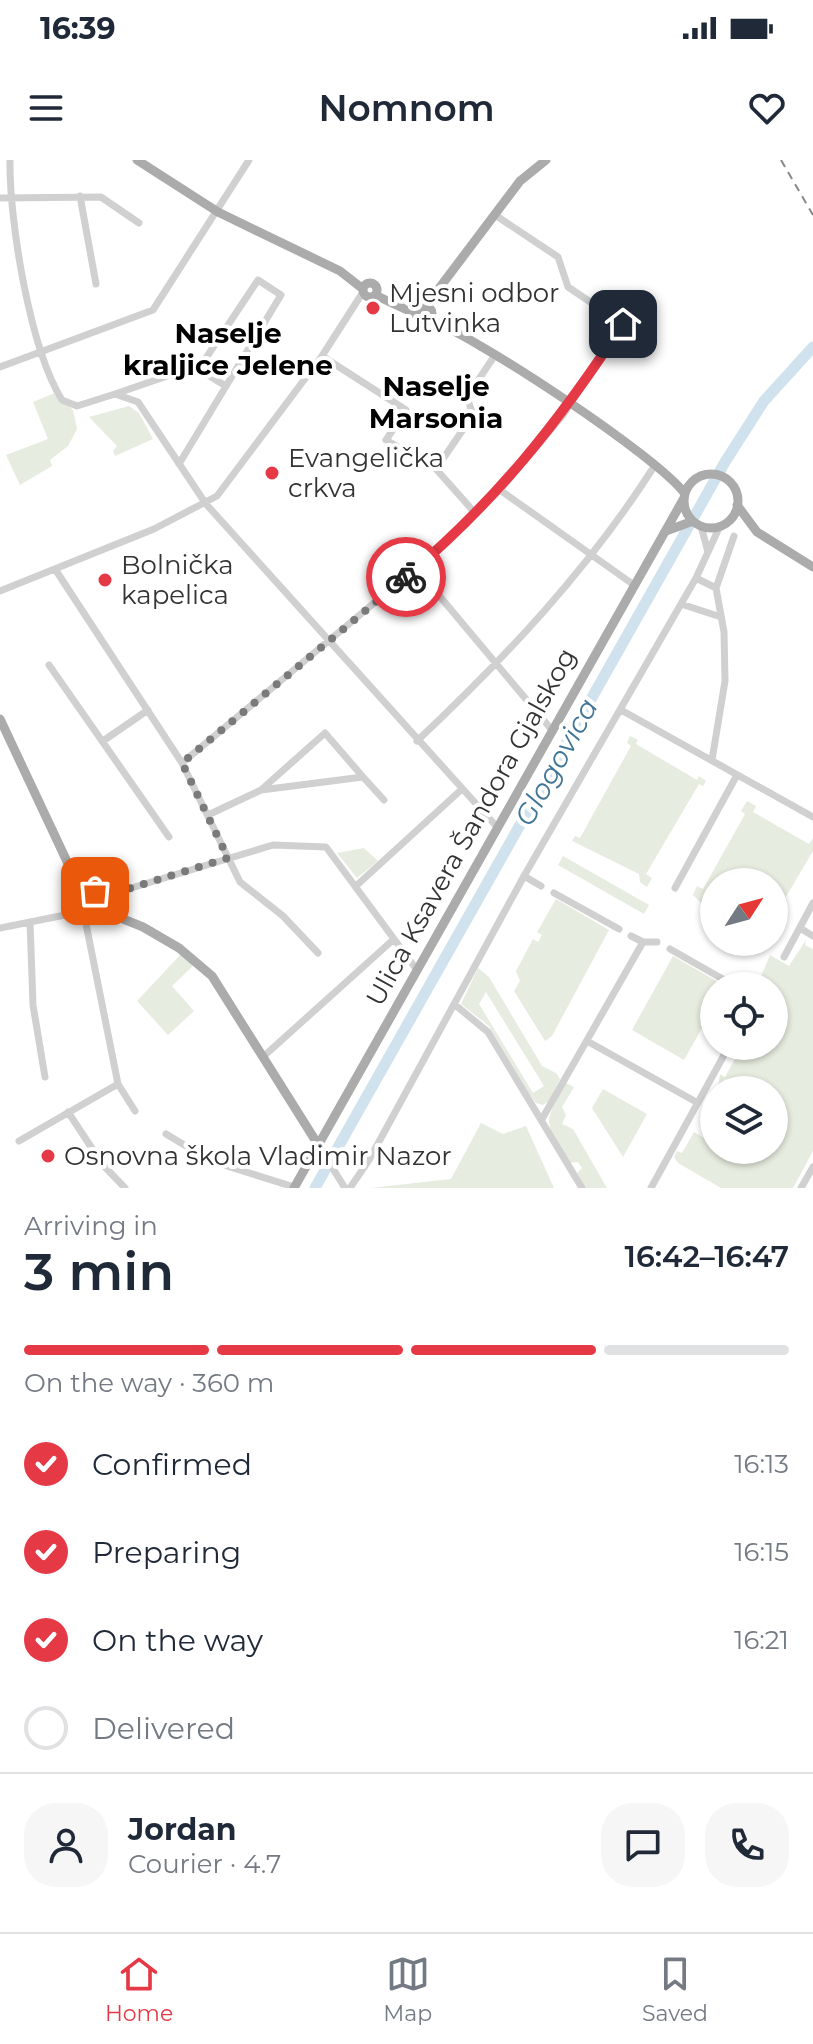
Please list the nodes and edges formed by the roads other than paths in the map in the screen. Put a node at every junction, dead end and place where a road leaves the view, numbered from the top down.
1 (10, 160) edge
2 (137, 160) edge
3 (249, 160) edge
4 (546, 160) edge
5 (80, 196) junction
6 (4, 198) edge
7 (218, 212) junction
8 (495, 215) junction
9 (139, 223) dead end
10 (96, 284) dead end
11 (369, 290) junction
12 (427, 312) junction
13 (39, 353) junction
14 (495, 355) junction
15 (322, 356) junction
16 (202, 364) junction
17 (0, 367) edge
18 (139, 385) junction
19 (224, 385) junction
20 (115, 394) junction
21 (138, 402) junction
22 (569, 405) junction
23 (179, 464) junction
24 (655, 465) junction
25 (436, 469) junction
26 (667, 473) junction
27 (694, 479) junction
28 (500, 490) junction
29 (684, 496) junction
30 (206, 504) junction
31 (737, 505) junction
32 (476, 514) junction
33 (695, 521) junction
34 (723, 525) junction
35 (757, 532) junction
36 (663, 533) junction
37 (734, 536) dead end
38 (707, 554) junction
39 (592, 556) junction
40 (813, 567) edge
41 (416, 568) junction
42 (55, 569) junction
43 (696, 578) junction
44 (634, 585) junction
45 (716, 588) junction
46 (0, 591) edge
47 (681, 604) junction
48 (721, 617) junction
49 (328, 642) junction
50 (49, 665) dead end
51 (496, 666) junction
52 (148, 710) junction
53 (621, 710) junction
54 (0, 719) edge
55 (551, 729) junction
56 (103, 741) junction
57 (417, 741) junction
58 (712, 760) junction
59 (182, 763) junction
60 (737, 775) junction
61 (363, 777) junction
62 (462, 789) junction
63 (261, 790) junction
64 (384, 800) dead end
65 (208, 815) junction
66 (813, 817) edge
67 (497, 827) junction
68 (169, 837) dead end
69 (228, 858) junction
70 (524, 876) junction
71 (356, 886) junction
72 (541, 886) dead end
73 (675, 888) dead end
74 (554, 893) dead end
75 (92, 901) junction
76 (813, 903) edge
77 (30, 922) junction
78 (0, 928) edge
79 (800, 928) junction
80 (619, 929) dead end
81 (631, 936) dead end
82 (813, 936) edge
83 (394, 939) junction
84 (643, 942) junction
85 (657, 942) dead end
86 (670, 949) dead end
87 (318, 953) dead end
88 (784, 957) dead end
89 (417, 970) junction
90 (710, 972) edge
91 (454, 1004) junction
92 (587, 1041) junction
93 (264, 1056) junction
94 (721, 1060) edge
95 (45, 1077) dead end
96 (118, 1084) junction
97 (698, 1103) junction
98 (135, 1111) dead end
99 (68, 1112) junction
100 (542, 1119) junction
101 (166, 1134) dead end
102 (19, 1141) dead end
103 (320, 1147) junction
104 (813, 1167) edge
105 (125, 1188) edge
106 (294, 1188) edge
107 (348, 1188) edge
108 (582, 1188) edge
109 (651, 1188) edge
110 (801, 1188) edge

1 - 6 street
2 - 7 main road
3 - 7 street
4 - 8 main road
5 - 6 street
5 - 9 street
5 - 10 street
6 - 13 street
7 - 11 main road
7 - 13 street
8 - 12 main road
8 - 22 street
11 - 12 main road
11 - 15 street
12 - 14 main road
13 - 17 street
13 - 20 street
14 - 22 main road
14 - 25 street
15 - 25 street
15 - 30 street
16 - 18 street
16 - 19 street
16 - 19 street
18 - 20 street
18 - 21 street
19 - 23 street
20 - 21 street
21 - 23 street
22 - 24 main road
22 - 28 street
23 - 30 street
24 - 26 main road
24 - 39 street
25 - 32 street
26 - 27 main road
26 - 29 main road
27 - 29 main road
27 - 31 main road
28 - 32 street
28 - 39 street
29 - 33 main road
29 - 36 main road, Ulica Ksavera Šandora Gjalskog
30 - 42 street
30 - 49 street
31 - 34 main road
31 - 35 main road
32 - 41 street
33 - 34 main road
33 - 36 main road
33 - 38 street
34 - 35 main road
34 - 38 street
35 - 40 main road
36 - 44 main road, Ulica Ksavera Šandora Gjalskog
37 - 45 street
38 - 43 street
39 - 44 street
39 - 51 street
41 - 49 street
41 - 51 street
42 - 46 street
42 - 52 street
43 - 45 street
43 - 47 street
44 - 55 main road, Ulica Ksavera Šandora Gjalskog
45 - 48 street
47 - 48 street
47 - 53 street
48 - 58 street
49 - 57 street
49 - 59 street
50 - 56 street
51 - 55 street
51 - 57 street
52 - 56 street
52 - 59 street
53 - 58 street
53 - 70 street
54 - 75 main road
55 - 67 main road, Ulica Ksavera Šandora Gjalskog
56 - 68 street
57 - 62 street
58 - 60 street
59 - 65 street
60 - 66 street
60 - 73 street
61 - 63 street
61 - 63 street
61 - 64 street
62 - 67 street
62 - 71 street
63 - 65 street
65 - 69 street
67 - 89 main road, Ulica Ksavera Šandora Gjalskog
69 - 71 street
69 - 75 street
69 - 87 street
70 - 72 street
70 - 91 street
71 - 83 street
74 - 80 street
75 - 77 street
75 - 93 main road
75 - 96 street
76 - 79 street
77 - 78 street
77 - 95 street
79 - 82 street
79 - 88 street
81 - 84 street
83 - 89 street
83 - 93 street
84 - 85 street
84 - 92 street
86 - 90 street
89 - 103 main road, Ulica Ksavera Šandora Gjalskog
91 - 100 street
91 - 107 street
92 - 97 street
92 - 100 street
93 - 103 main road
94 - 97 street
96 - 98 street
96 - 99 street
97 - 109 street
99 - 102 street
99 - 105 street
100 - 108 street
101 - 106 street
103 - 106 main road, Ulica Ksavera Šandora Gjalskog
103 - 107 street
104 - 110 street

